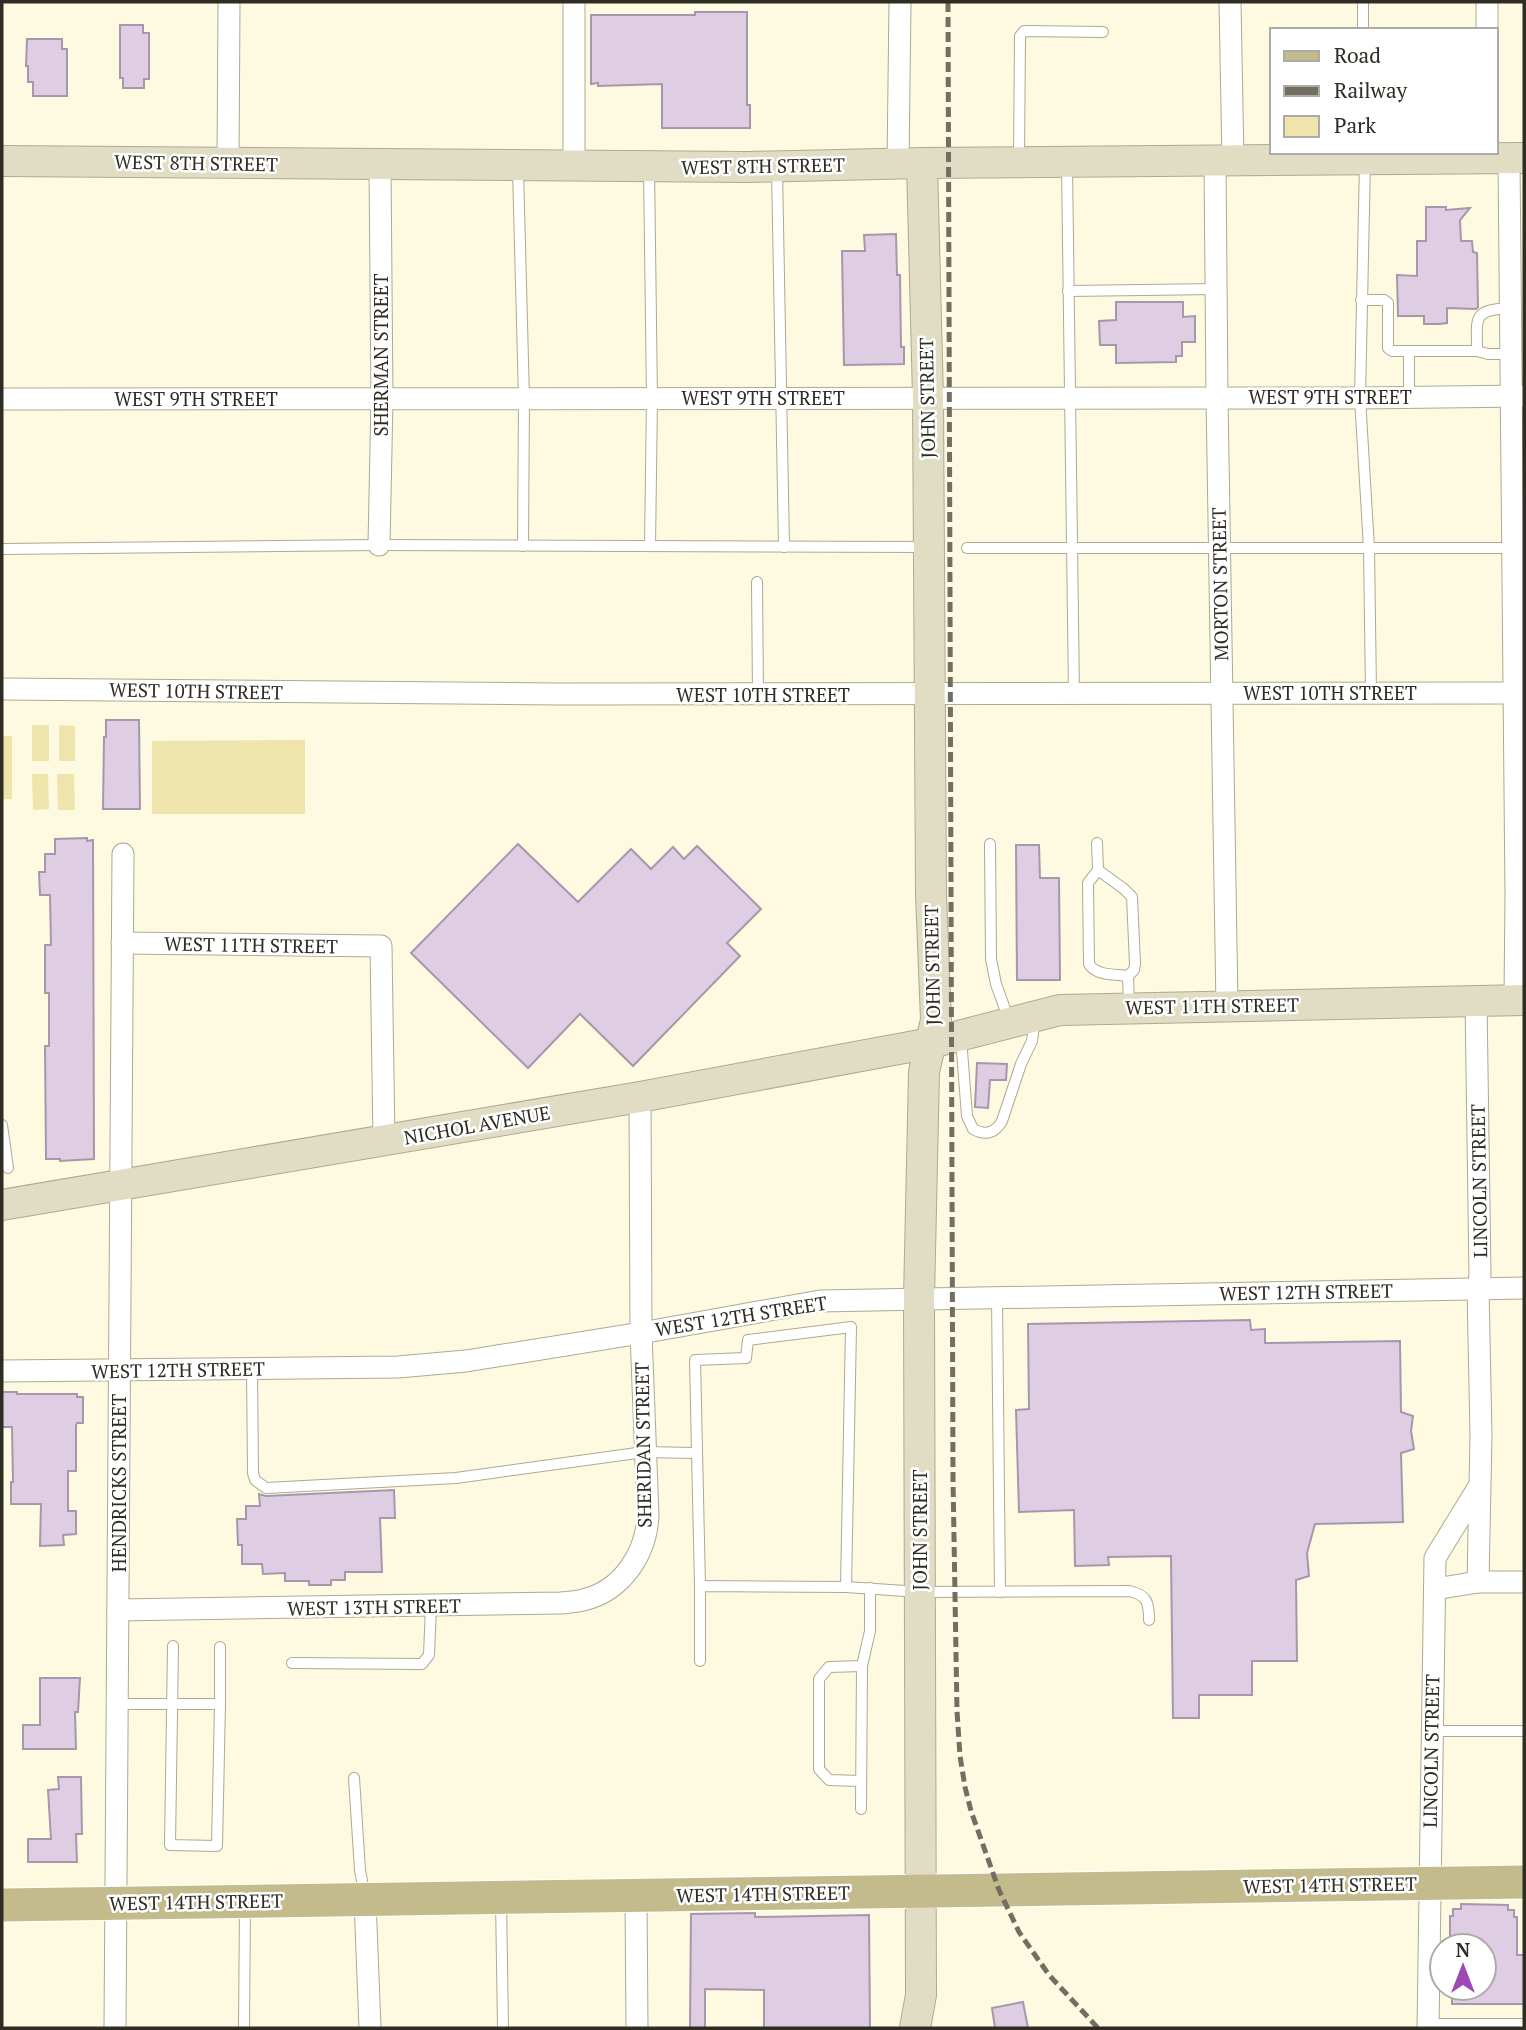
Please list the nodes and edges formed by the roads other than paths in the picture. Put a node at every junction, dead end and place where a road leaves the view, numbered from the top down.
1 (229, 2) edge
2 (574, 2) edge
3 (900, 2) edge
4 (1230, 2) edge
5 (1363, 2) edge
6 (1488, 2) edge
7 (1363, 28) edge
8 (1488, 28) edge
9 (1102, 32) dead end
10 (1365, 156) edge
11 (1502, 157) edge
12 (2, 161) edge
13 (1224, 161) junction
14 (1019, 163) junction
15 (1067, 163) junction
16 (228, 164) junction
17 (910, 164) junction
18 (380, 165) junction
19 (518, 166) junction
20 (574, 166) junction
21 (649, 167) junction
22 (777, 167) junction
23 (1216, 289) junction
24 (1068, 291) junction
25 (1361, 300) junction
26 (1510, 308) junction
27 (1409, 351) junction
28 (1477, 351) junction
29 (1511, 354) junction
30 (1518, 396) edge
31 (1217, 397) junction
32 (1409, 397) junction
33 (782, 398) junction
34 (928, 398) junction
35 (1069, 398) junction
36 (1360, 398) junction
37 (2, 399) edge
38 (382, 399) junction
39 (524, 399) junction
40 (652, 399) junction
41 (379, 545) junction
42 (523, 546) junction
43 (650, 546) junction
44 (784, 547) junction
45 (929, 547) junction
46 (2, 548) edge
47 (967, 548) dead end
48 (1072, 548) junction
49 (1369, 548) junction
50 (1518, 548) edge
51 (1219, 549) junction
52 (757, 582) dead end
53 (2, 689) edge
54 (1371, 693) junction
55 (1519, 693) edge
56 (1074, 694) junction
57 (1222, 694) junction
58 (758, 695) junction
59 (931, 695) junction
60 (1097, 843) dead end
61 (990, 844) dead end
62 (122, 854) dead end
63 (1098, 870) junction
64 (122, 943) junction
65 (1128, 976) junction
66 (1520, 1000) edge
67 (1476, 1001) junction
68 (1227, 1006) junction
69 (1129, 1008) junction
70 (1023, 1019) junction
71 (948, 1038) junction
72 (640, 1097) junction
73 (2, 1125) edge
74 (384, 1141) junction
75 (8, 1168) dead end
76 (120, 1184) junction
77 (2, 1205) edge
78 (1478, 1288) junction
79 (1524, 1288) edge
80 (997, 1297) junction
81 (919, 1299) junction
82 (641, 1333) junction
83 (252, 1369) junction
84 (2, 1371) edge
85 (119, 1371) junction
86 (645, 1452) junction
87 (695, 1453) junction
88 (1479, 1486) junction
89 (623, 1577) joint
90 (1478, 1582) junction
91 (1524, 1582) edge
92 (700, 1586) junction
93 (846, 1587) junction
94 (870, 1588) junction
95 (1435, 1589) junction
96 (920, 1592) junction
97 (1000, 1592) junction
98 (431, 1606) junction
99 (118, 1610) junction
100 (1149, 1620) dead end
101 (173, 1646) dead end
102 (220, 1647) dead end
103 (700, 1661) dead end
104 (292, 1663) dead end
105 (862, 1666) junction
106 (117, 1704) junction
107 (172, 1704) junction
108 (220, 1704) junction
109 (1431, 1731) junction
110 (1524, 1731) edge
111 (354, 1778) dead end
112 (861, 1781) junction
113 (860, 1810) dead end
114 (1524, 1882) edge
115 (1429, 1884) junction
116 (919, 1891) junction
117 (636, 1896) junction
118 (501, 1898) junction
119 (365, 1900) junction
120 (245, 1902) junction
121 (116, 1903) junction
122 (2, 1905) edge
123 (1524, 2024) edge
124 (1428, 2026) edge
125 (115, 2028) edge
126 (244, 2028) edge
127 (370, 2028) edge
128 (503, 2028) edge
129 (637, 2028) edge
130 (915, 2028) edge

1 - 16 street
2 - 20 street
3 - 17 street, JOHN STREET
4 - 13 street, MORTON STREET
5 - 7 lane
6 - 8 street
9 - 14 lane
10 - 11 street, WEST 8TH STREET
10 - 13 street, WEST 8TH STREET
10 - 25 lane
11 - 26 street
12 - 16 street, WEST 8TH STREET
13 - 15 street, WEST 8TH STREET
13 - 23 street, MORTON STREET
14 - 15 street, WEST 8TH STREET
14 - 17 street, WEST 8TH STREET
15 - 24 lane
16 - 18 street, WEST 8TH STREET
17 - 22 street, WEST 8TH STREET
17 - 34 street, JOHN STREET
18 - 19 street, WEST 8TH STREET
18 - 38 street, SHERMAN STREET
19 - 20 street, WEST 8TH STREET
19 - 39 lane
20 - 21 street, WEST 8TH STREET
21 - 22 street, WEST 8TH STREET
21 - 40 lane
22 - 33 lane
23 - 24 lane
23 - 31 street, MORTON STREET
24 - 35 lane
25 - 27 lane
25 - 36 lane
26 - 28 lane
26 - 29 street
27 - 28 lane
27 - 32 lane
28 - 29 lane
29 - 30 street
30 - 32 street, WEST 9TH STREET
30 - 50 street
31 - 35 street, WEST 9TH STREET
31 - 36 street, WEST 9TH STREET
31 - 51 street, MORTON STREET
32 - 36 street, WEST 9TH STREET
33 - 34 street, WEST 9TH STREET
33 - 40 street, WEST 9TH STREET
33 - 44 lane
34 - 35 street, WEST 9TH STREET
34 - 45 street, JOHN STREET
35 - 48 lane
36 - 49 lane
37 - 38 street, WEST 9TH STREET
38 - 39 street, WEST 9TH STREET
38 - 41 street, SHERMAN STREET
39 - 40 street, WEST 9TH STREET
39 - 42 lane
40 - 43 lane
41 - 42 lane
41 - 46 lane
42 - 43 lane
43 - 44 lane
44 - 45 lane
45 - 59 street, JOHN STREET
47 - 48 lane
48 - 51 lane
48 - 56 lane
49 - 50 lane
49 - 51 lane
49 - 54 lane
50 - 55 street
51 - 57 street, MORTON STREET
52 - 58 lane
53 - 58 street, WEST 10TH STREET
54 - 55 street, WEST 10TH STREET
54 - 57 street, WEST 10TH STREET
55 - 66 street
56 - 57 street, WEST 10TH STREET
56 - 59 street, WEST 10TH STREET
57 - 68 street, MORTON STREET
58 - 59 street, WEST 10TH STREET
59 - 71 street, JOHN STREET
60 - 63 lane
61 - 70 lane
62 - 64 street, HENDRICKS STREET
63 - 65 lane
63 - 65 lane
64 - 74 street, WEST 11TH STREET
64 - 76 street, HENDRICKS STREET
65 - 69 lane
66 - 67 street, WEST 11TH STREET
67 - 68 street, WEST 11TH STREET
67 - 78 street, LINCOLN STREET
68 - 69 street, WEST 11TH STREET
69 - 70 street, WEST 11TH STREET
70 - 71 street, WEST 11TH STREET
70 - 71 lane
71 - 72 street, NICHOL AVENUE
71 - 81 street, JOHN STREET
72 - 74 street, NICHOL AVENUE
72 - 82 street, SHERIDAN STREET
73 - 75 lane
74 - 76 street, NICHOL AVENUE
76 - 77 street, NICHOL AVENUE
76 - 85 street, HENDRICKS STREET
78 - 79 street, WEST 12TH STREET
78 - 80 street, WEST 12TH STREET
78 - 88 street, LINCOLN STREET
80 - 81 street, WEST 12TH STREET
80 - 97 lane
81 - 82 street, WEST 12TH STREET
81 - 96 street, JOHN STREET
82 - 83 street, WEST 12TH STREET
82 - 86 street, SHERIDAN STREET
83 - 85 street, WEST 12TH STREET
83 - 86 lane
84 - 85 street, WEST 12TH STREET
85 - 99 street, HENDRICKS STREET
86 - 87 lane
86 - 89 street, SHERIDAN STREET
87 - 92 lane
87 - 93 lane
88 - 90 street, LINCOLN STREET
88 - 95 street, LINCOLN STREET
89 - 98 street, WEST 13TH STREET
90 - 91 street
90 - 95 street
92 - 93 lane
92 - 103 lane
93 - 94 lane
94 - 96 lane
94 - 105 lane
95 - 109 street, LINCOLN STREET
96 - 97 lane
96 - 116 street, JOHN STREET
97 - 100 lane
98 - 99 street, WEST 13TH STREET
98 - 104 lane
99 - 106 street, HENDRICKS STREET
101 - 107 lane
102 - 108 lane
105 - 112 lane
105 - 112 lane
106 - 107 lane
106 - 121 street, HENDRICKS STREET
107 - 108 lane
107 - 108 lane
109 - 110 lane
109 - 115 street, LINCOLN STREET
111 - 119 lane
112 - 113 lane
114 - 115 main road, WEST 14TH STREET
115 - 116 main road, WEST 14TH STREET
115 - 124 street, LINCOLN STREET
116 - 117 main road, WEST 14TH STREET
116 - 130 street, JOHN STREET
117 - 118 main road, WEST 14TH STREET
117 - 129 street
118 - 119 main road, WEST 14TH STREET
118 - 128 lane
119 - 120 main road, WEST 14TH STREET
119 - 127 street
120 - 121 main road, WEST 14TH STREET
120 - 126 lane
121 - 122 main road, WEST 14TH STREET
121 - 125 street, HENDRICKS STREET
123 - 124 lane

